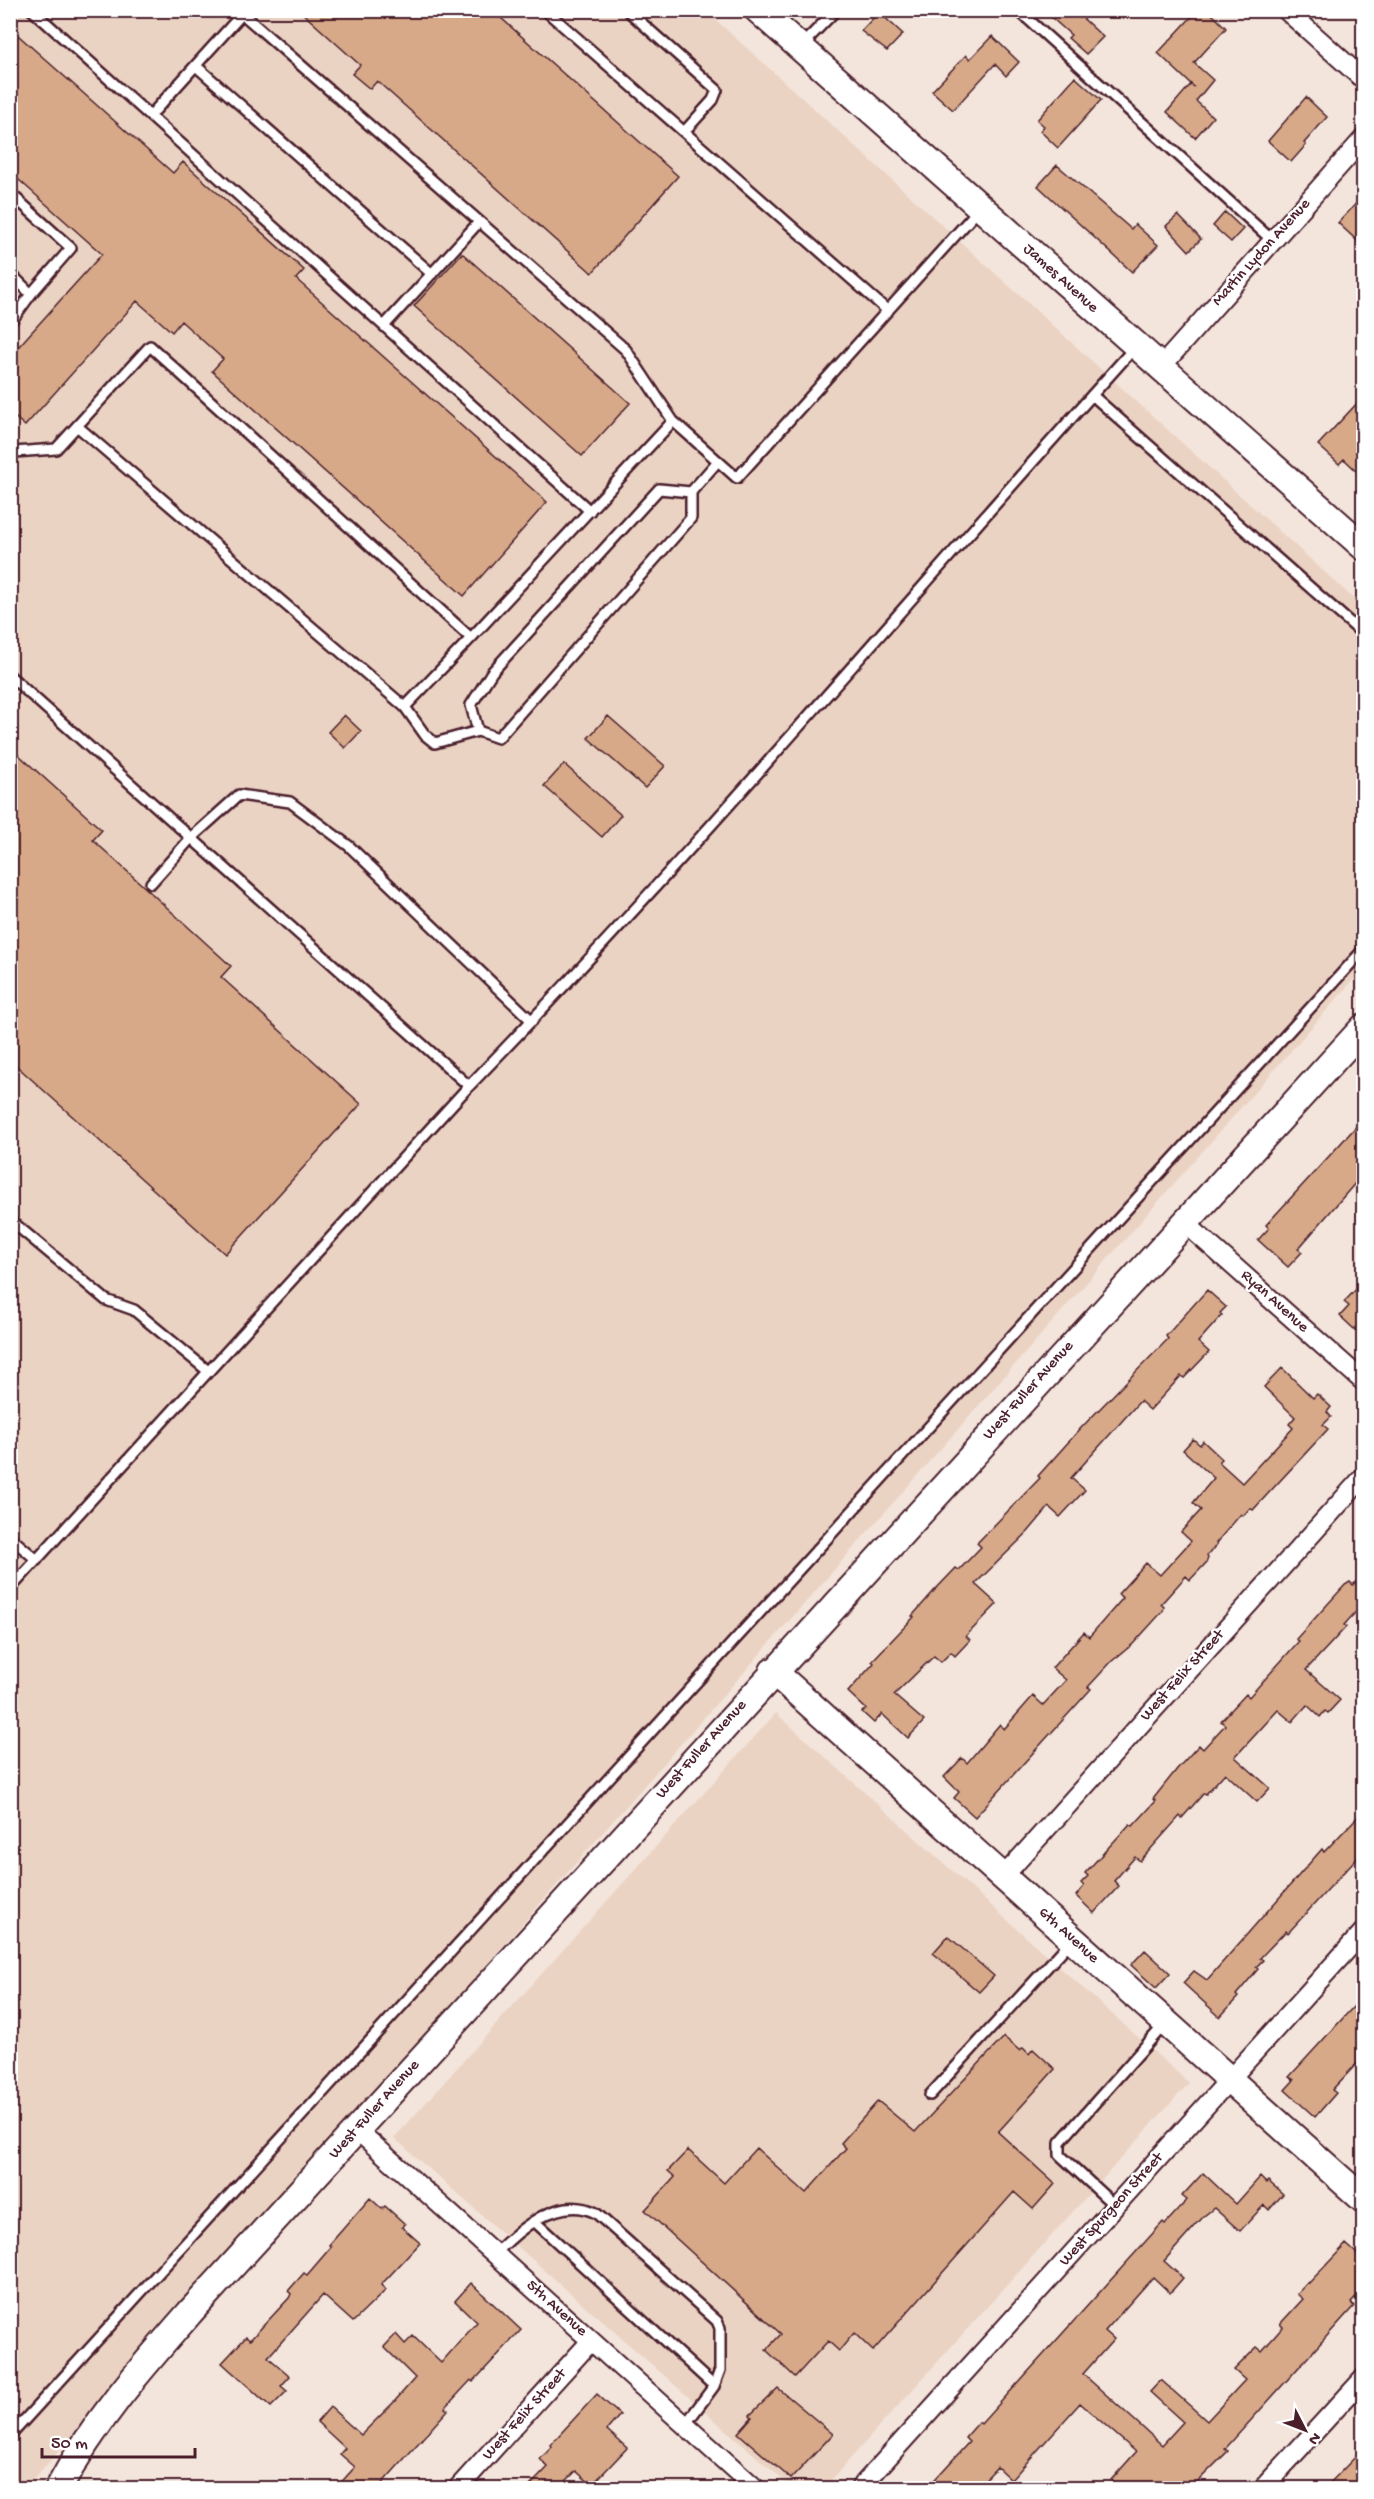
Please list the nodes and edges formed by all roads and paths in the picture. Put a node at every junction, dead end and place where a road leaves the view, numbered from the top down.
1 (32, 10) edge
2 (545, 10) edge
3 (627, 10) edge
4 (758, 10) edge
5 (836, 10) edge
6 (1018, 10) edge
7 (1286, 10) edge
8 (240, 12) edge
9 (799, 47) junction
10 (196, 66) junction
11 (1364, 80) edge
12 (150, 116) junction
13 (684, 132) junction
14 (1364, 138) edge
15 (10, 193) edge
16 (980, 208) junction
17 (479, 222) junction
18 (1273, 241) junction
19 (10, 273) edge
20 (432, 274) junction
21 (31, 294) junction
22 (888, 310) junction
23 (10, 323) edge
24 (384, 326) junction
25 (1136, 346) junction
26 (1160, 368) junction
27 (1092, 396) junction
28 (673, 421) junction
29 (76, 426) junction
30 (10, 448) edge
31 (718, 461) junction
32 (691, 492) junction
33 (590, 511) junction
34 (1364, 547) edge
35 (1364, 635) edge
36 (471, 638) junction
37 (10, 676) edge
38 (405, 707) junction
39 (478, 730) junction
40 (191, 838) junction
41 (151, 883) dead end
42 (1364, 949) edge
43 (532, 1021) junction
44 (1364, 1027) edge
45 (469, 1086) junction
46 (10, 1220) edge
47 (1184, 1222) junction
48 (208, 1371) junction
49 (1364, 1382) edge
50 (1364, 1476) edge
51 (10, 1537) edge
52 (37, 1560) junction
53 (10, 1589) edge
54 (773, 1671) junction
55 (1003, 1877) junction
56 (1364, 1931) edge
57 (1073, 1939) junction
58 (1166, 2023) junction
59 (1229, 2080) junction
60 (930, 2095) dead end
61 (357, 2130) junction
62 (1364, 2200) edge
63 (1115, 2206) junction
64 (534, 2221) junction
65 (495, 2254) junction
66 (591, 2341) junction
67 (1364, 2378) edge
68 (714, 2386) junction
69 (685, 2425) junction
70 (10, 2436) edge
71 (59, 2488) edge
72 (458, 2488) edge
73 (755, 2488) edge
74 (860, 2488) edge
75 (1263, 2488) edge

1 - 12 lane
2 - 13 lane
3 - 13 lane
4 - 9 street, James Avenue
5 - 9 lane
6 - 18 lane
7 - 11 street
8 - 10 lane
8 - 17 lane
9 - 16 street, James Avenue
10 - 12 lane
10 - 20 lane
12 - 24 lane
13 - 22 lane
14 - 18 street, Martin Lydon Avenue
15 - 21 lane
16 - 22 lane
16 - 25 street, James Avenue
17 - 20 lane
17 - 28 lane
18 - 26 street, Martin Lydon Avenue
19 - 21 lane
20 - 24 lane
21 - 23 lane
22 - 31 lane
24 - 33 lane
25 - 26 street, James Avenue
25 - 27 lane
26 - 34 street, James Avenue
27 - 35 lane
27 - 43 lane
28 - 31 lane
28 - 33 lane
29 - 30 lane
29 - 36 lane
29 - 38 lane
31 - 32 lane
32 - 39 lane
32 - 39 lane
33 - 36 lane
36 - 38 lane
37 - 40 lane
38 - 39 lane
40 - 41 lane
40 - 43 lane
40 - 45 lane
42 - 70 lane
43 - 45 lane
44 - 47 street, West Fuller Avenue
45 - 48 lane
46 - 48 lane
47 - 49 street, Ryan Avenue
47 - 54 street, West Fuller Avenue
48 - 52 lane
50 - 55 street, West Felix Street
51 - 52 lane
52 - 53 lane
54 - 55 street, 6th Avenue
54 - 61 street, West Fuller Avenue
55 - 57 street, 6th Avenue
56 - 59 street, West Spurgeon Street
57 - 58 street, 6th Avenue
57 - 60 lane
58 - 59 street, 6th Avenue
58 - 63 lane
59 - 62 street, 6th Avenue
59 - 63 street, West Spurgeon Street
61 - 65 street, 5th Avenue
61 - 71 street, West Fuller Avenue
63 - 74 street, West Spurgeon Street
64 - 65 lane
64 - 68 lane
64 - 68 lane
65 - 66 street, 5th Avenue
66 - 69 street, 5th Avenue
66 - 72 street, West Felix Street
67 - 75 street
68 - 69 lane
69 - 73 street, 5th Avenue

